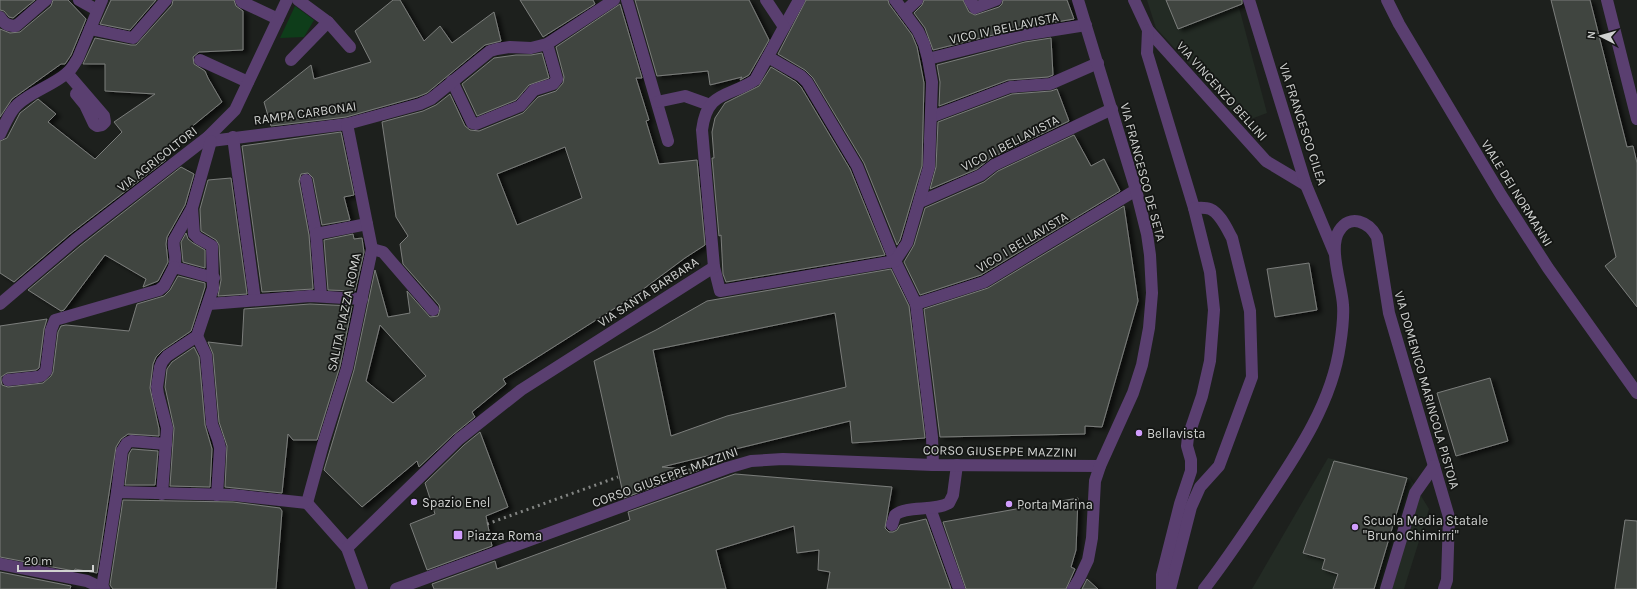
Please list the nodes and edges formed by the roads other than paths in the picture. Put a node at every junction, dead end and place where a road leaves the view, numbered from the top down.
1 (46, 0) edge
2 (79, 0) edge
3 (166, 0) edge
4 (241, 0) edge
5 (287, 0) edge
6 (298, 0) edge
7 (614, 0) edge
8 (627, 0) edge
9 (766, 0) edge
10 (799, 0) edge
11 (895, 0) edge
12 (918, 0) edge
13 (996, 0) edge
14 (1078, 0) edge
15 (1134, 0) edge
16 (1249, 0) edge
17 (1387, 0) edge
18 (1607, 0) edge
19 (972, 4) edge
20 (99, 5) edge
21 (904, 12) junction
22 (278, 19) junction
23 (1, 21) edge
24 (328, 22) junction
25 (1086, 25) junction
26 (784, 28) junction
27 (90, 29) junction
28 (1148, 30) junction
29 (547, 44) junction
30 (350, 47) dead end
31 (768, 57) junction
32 (928, 59) junction
33 (200, 60) dead end
34 (291, 60) dead end
35 (1098, 62) junction
36 (67, 73) junction
37 (452, 81) junction
38 (248, 82) junction
39 (76, 94) dead end
40 (657, 102) junction
41 (710, 105) junction
42 (1112, 109) junction
43 (931, 116) junction
44 (1637, 119) edge
45 (347, 124) junction
46 (0, 134) edge
47 (233, 137) junction
48 (209, 139) junction
49 (668, 141) dead end
50 (306, 180) dead end
51 (1306, 184) junction
52 (1136, 190) junction
53 (920, 202) junction
54 (192, 208) junction
55 (1194, 208) junction
56 (367, 224) junction
57 (316, 234) junction
58 (372, 249) junction
59 (1335, 255) junction
60 (895, 261) junction
61 (174, 267) junction
62 (714, 267) junction
63 (214, 278) junction
64 (321, 296) junction
65 (362, 298) junction
66 (255, 300) junction
67 (0, 304) edge
68 (209, 304) junction
69 (916, 304) junction
70 (433, 310) dead end
71 (197, 336) junction
72 (8, 380) dead end
73 (1637, 393) edge
74 (166, 444) junction
75 (933, 465) junction
76 (957, 466) junction
77 (1100, 466) junction
78 (1434, 466) junction
79 (117, 492) junction
80 (162, 494) junction
81 (217, 495) junction
82 (307, 503) junction
83 (930, 508) junction
84 (892, 525) dead end
85 (347, 548) junction
86 (0, 564) edge
87 (80, 584) edge
88 (103, 588) edge
89 (362, 589) edge
90 (396, 589) edge
91 (959, 589) edge
92 (1073, 589) edge
93 (1162, 589) edge
94 (1170, 589) edge
95 (1204, 589) edge
96 (1386, 589) edge
97 (1444, 589) edge

1 - 23 street
2 - 20 street
3 - 27 street
4 - 22 street
5 - 22 street, VIA AGRICOLTORI
6 - 24 street
7 - 29 street, RAMPA CARBONAI
8 - 40 street
9 - 26 street
10 - 26 street
11 - 21 street
12 - 21 street
13 - 19 street
14 - 25 street, VIA FRANCESCO DE SETA
15 - 28 street, VIA VINCENZO BELLINI
16 - 51 street, VIA FRANCESCO CILEA
17 - 73 street, VIALE DEI NORMANNI
18 - 44 street
20 - 27 street
21 - 32 street
22 - 38 street, VIA AGRICOLTORI
24 - 30 street
24 - 34 street
25 - 32 street, VICO IV BELLAVISTA
25 - 35 street, VIA FRANCESCO DE SETA
26 - 31 street
27 - 36 street
28 - 51 street, VIA VINCENZO BELLINI
28 - 55 street
29 - 37 street, RAMPA CARBONAI
29 - 37 street
31 - 41 street
31 - 60 street
32 - 43 street
33 - 38 street
35 - 42 street, VIA FRANCESCO DE SETA
35 - 43 street
36 - 39 street
36 - 46 street
37 - 45 street, RAMPA CARBONAI
38 - 48 street, VIA AGRICOLTORI
40 - 41 street
40 - 49 street
41 - 62 street, VIA SANTA BARBARA
42 - 52 street, VIA FRANCESCO DE SETA
42 - 53 street, VICO II BELLAVISTA
43 - 53 street
45 - 47 street, RAMPA CARBONAI
45 - 56 street, SALITA PIAZZA ROMA
47 - 48 street, RAMPA CARBONAI
47 - 66 street
48 - 54 street
48 - 67 street, VIA AGRICOLTORI
50 - 57 street
51 - 59 street, VIA FRANCESCO CILEA
52 - 69 street, VICO I BELLAVISTA
52 - 77 street, VIA FRANCESCO DE SETA
53 - 60 street
54 - 61 street
54 - 63 street
55 - 93 street
55 - 94 street
56 - 57 street
56 - 58 street, SALITA PIAZZA ROMA
57 - 64 street
58 - 65 street, SALITA PIAZZA ROMA
58 - 70 street
59 - 78 street, VIA DOMENICO MARINCOLA PISTOIA
59 - 95 street, VIA DOMENICO MARINCOLA PISTOIA
60 - 62 street
60 - 69 street
61 - 63 street
61 - 72 street
62 - 85 street, VIA SANTA BARBARA
63 - 68 street
64 - 65 street
64 - 66 street
65 - 82 street, SALITA PIAZZA ROMA
66 - 68 street
68 - 71 street
69 - 75 street
71 - 74 street
71 - 81 street
74 - 79 street
74 - 80 street
75 - 76 street, CORSO GIUSEPPE MAZZINI
75 - 90 street, CORSO GIUSEPPE MAZZINI
76 - 77 street, CORSO GIUSEPPE MAZZINI
76 - 83 street
77 - 92 street, VIA FRANCESCO DE SETA
78 - 96 street
78 - 97 street, VIA DOMENICO MARINCOLA PISTOIA
79 - 80 street
79 - 88 street
80 - 81 street
81 - 82 street
82 - 85 street
83 - 84 street
83 - 91 street
85 - 89 street
86 - 87 street
87 - 88 street

